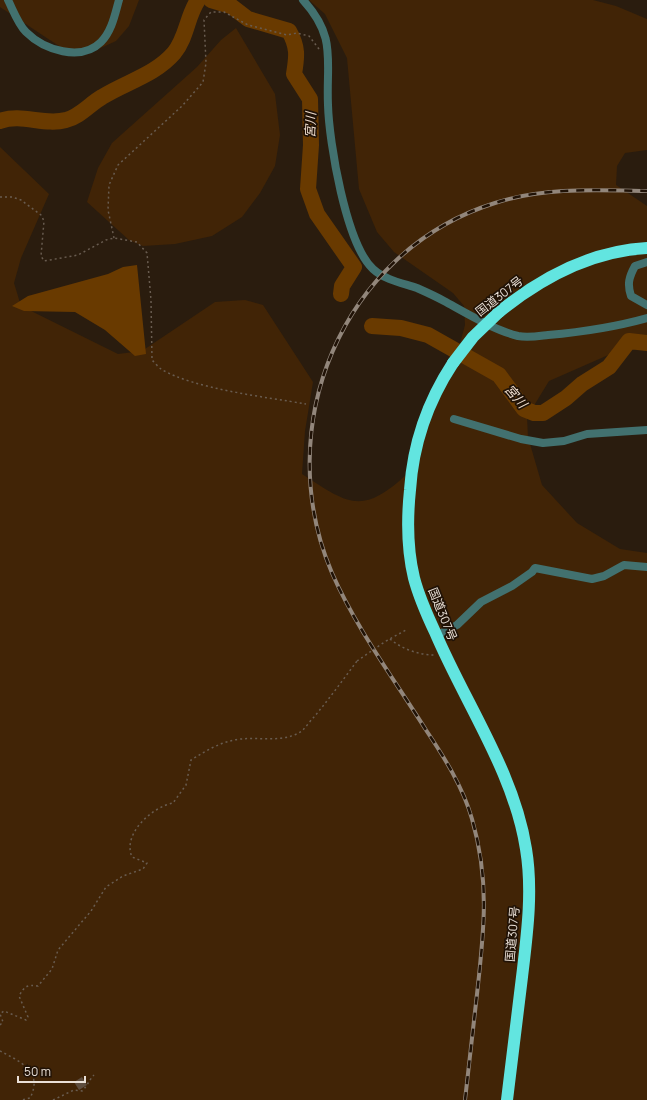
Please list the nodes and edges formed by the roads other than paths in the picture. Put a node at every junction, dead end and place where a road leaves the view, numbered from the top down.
1 (8, 0) edge
2 (119, 0) edge
3 (303, 0) edge
4 (647, 248) edge
5 (647, 262) edge
6 (647, 305) edge
7 (647, 318) edge
8 (454, 419) dead end
9 (647, 430) edge
10 (647, 567) edge
11 (436, 636) junction
12 (507, 1100) edge

1 - 2 street
3 - 7 street
4 - 11 highway, 国道307号, bridge
5 - 6 street
8 - 9 street
10 - 11 street
11 - 12 highway, 国道307号

